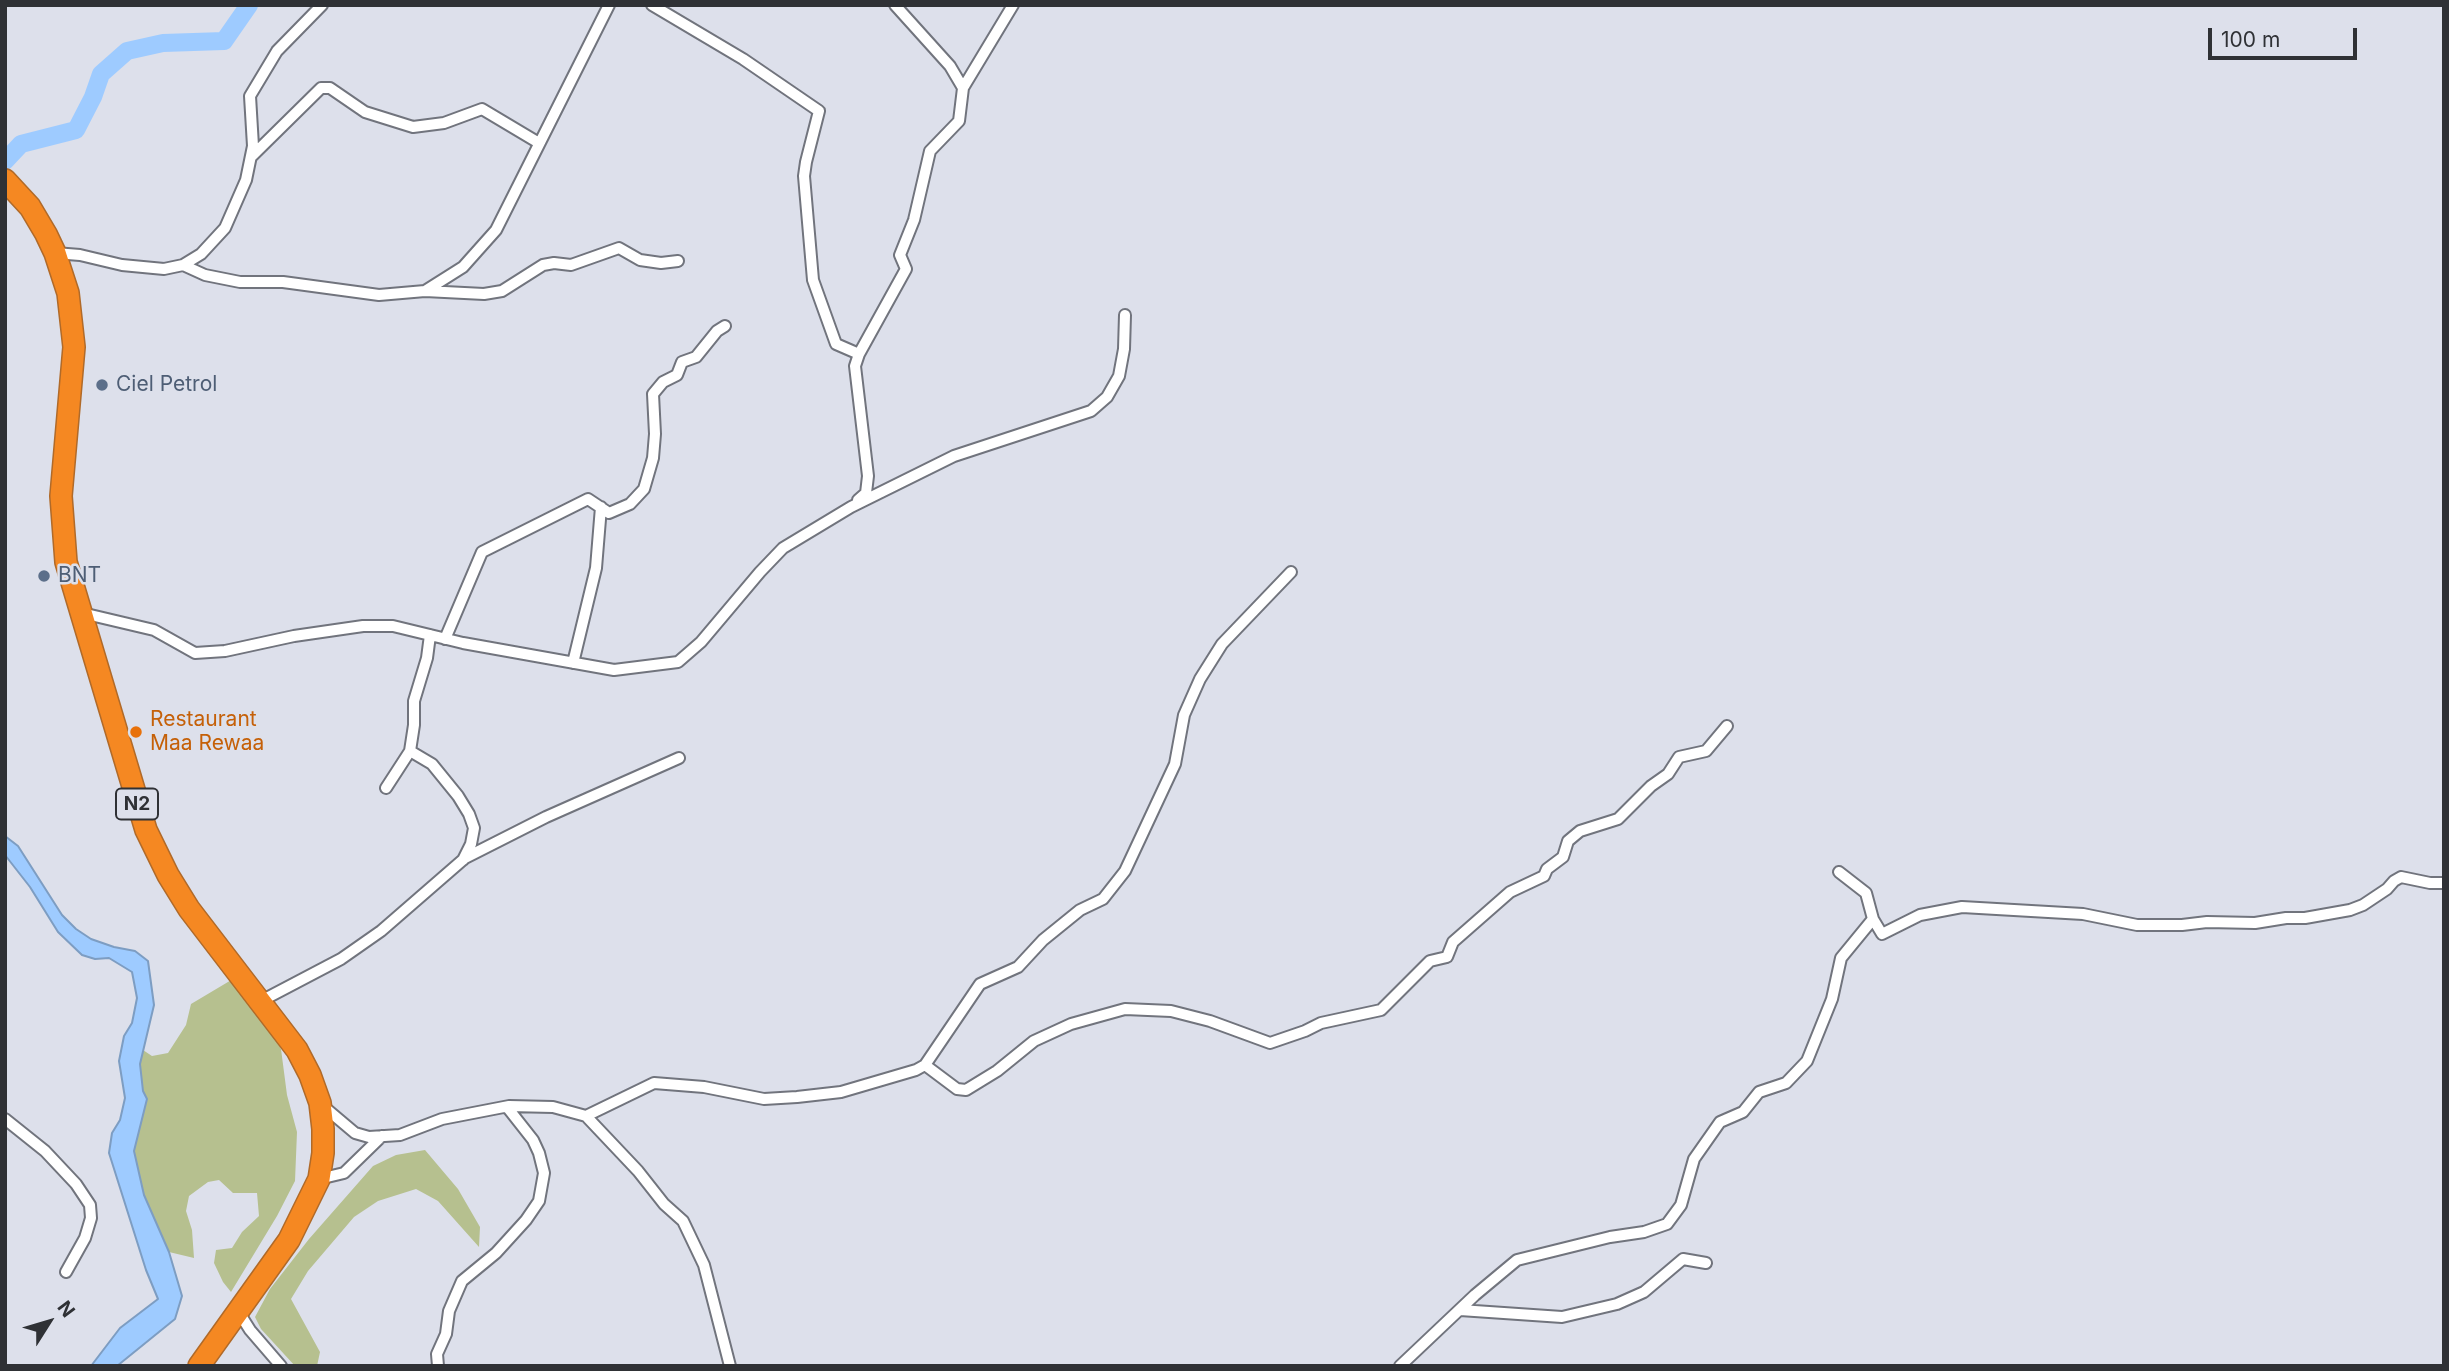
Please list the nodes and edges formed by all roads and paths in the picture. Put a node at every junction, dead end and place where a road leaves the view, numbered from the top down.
1 (322, 5) edge
2 (609, 5) edge
3 (652, 5) edge
4 (895, 5) edge
5 (1013, 5) edge
6 (963, 88) junction
7 (539, 143) junction
8 (251, 157) junction
9 (5, 180) edge
10 (55, 253) junction
11 (678, 261) dead end
12 (183, 265) junction
13 (425, 291) junction
14 (1125, 315) dead end
15 (724, 326) dead end
16 (859, 354) junction
17 (601, 507) junction
18 (851, 507) junction
19 (1291, 572) dead end
20 (82, 614) junction
21 (430, 635) junction
22 (444, 639) junction
23 (573, 663) junction
24 (1727, 726) dead end
25 (410, 751) junction
26 (679, 758) dead end
27 (386, 788) dead end
28 (463, 860) junction
29 (1839, 873) dead end
30 (2444, 883) edge
31 (1873, 919) junction
32 (261, 1001) junction
33 (925, 1065) junction
34 (320, 1103) junction
35 (507, 1107) junction
36 (586, 1116) junction
37 (5, 1119) edge
38 (382, 1136) junction
39 (319, 1179) junction
40 (1706, 1263) dead end
41 (66, 1272) dead end
42 (1460, 1310) junction
43 (238, 1311) junction
44 (198, 1366) edge
45 (281, 1366) edge
46 (438, 1366) edge
47 (730, 1366) edge
48 (1400, 1366) edge

1 - 8 street
2 - 7 street
3 - 16 street
4 - 6 street
5 - 6 street
6 - 16 street
7 - 8 street
7 - 13 street
8 - 12 street
9 - 10 highway, N2
10 - 12 street
10 - 20 highway, N2
11 - 13 street
12 - 13 street
14 - 18 street
15 - 17 street
16 - 18 street
17 - 22 street
17 - 23 street
18 - 23 street
19 - 33 street
20 - 21 street
20 - 32 highway, N2
21 - 22 street
21 - 25 street
22 - 23 street
24 - 33 street
25 - 27 street
25 - 28 street
26 - 28 street
28 - 32 street
29 - 31 street
30 - 31 street
31 - 42 street
32 - 34 highway, N2
33 - 36 street
34 - 38 street
34 - 39 highway, N2
35 - 36 street
35 - 38 street
35 - 46 street
36 - 47 street
37 - 41 street
38 - 39 street
39 - 43 highway, N2
40 - 42 street
42 - 48 street
43 - 44 highway, N2
43 - 45 street

